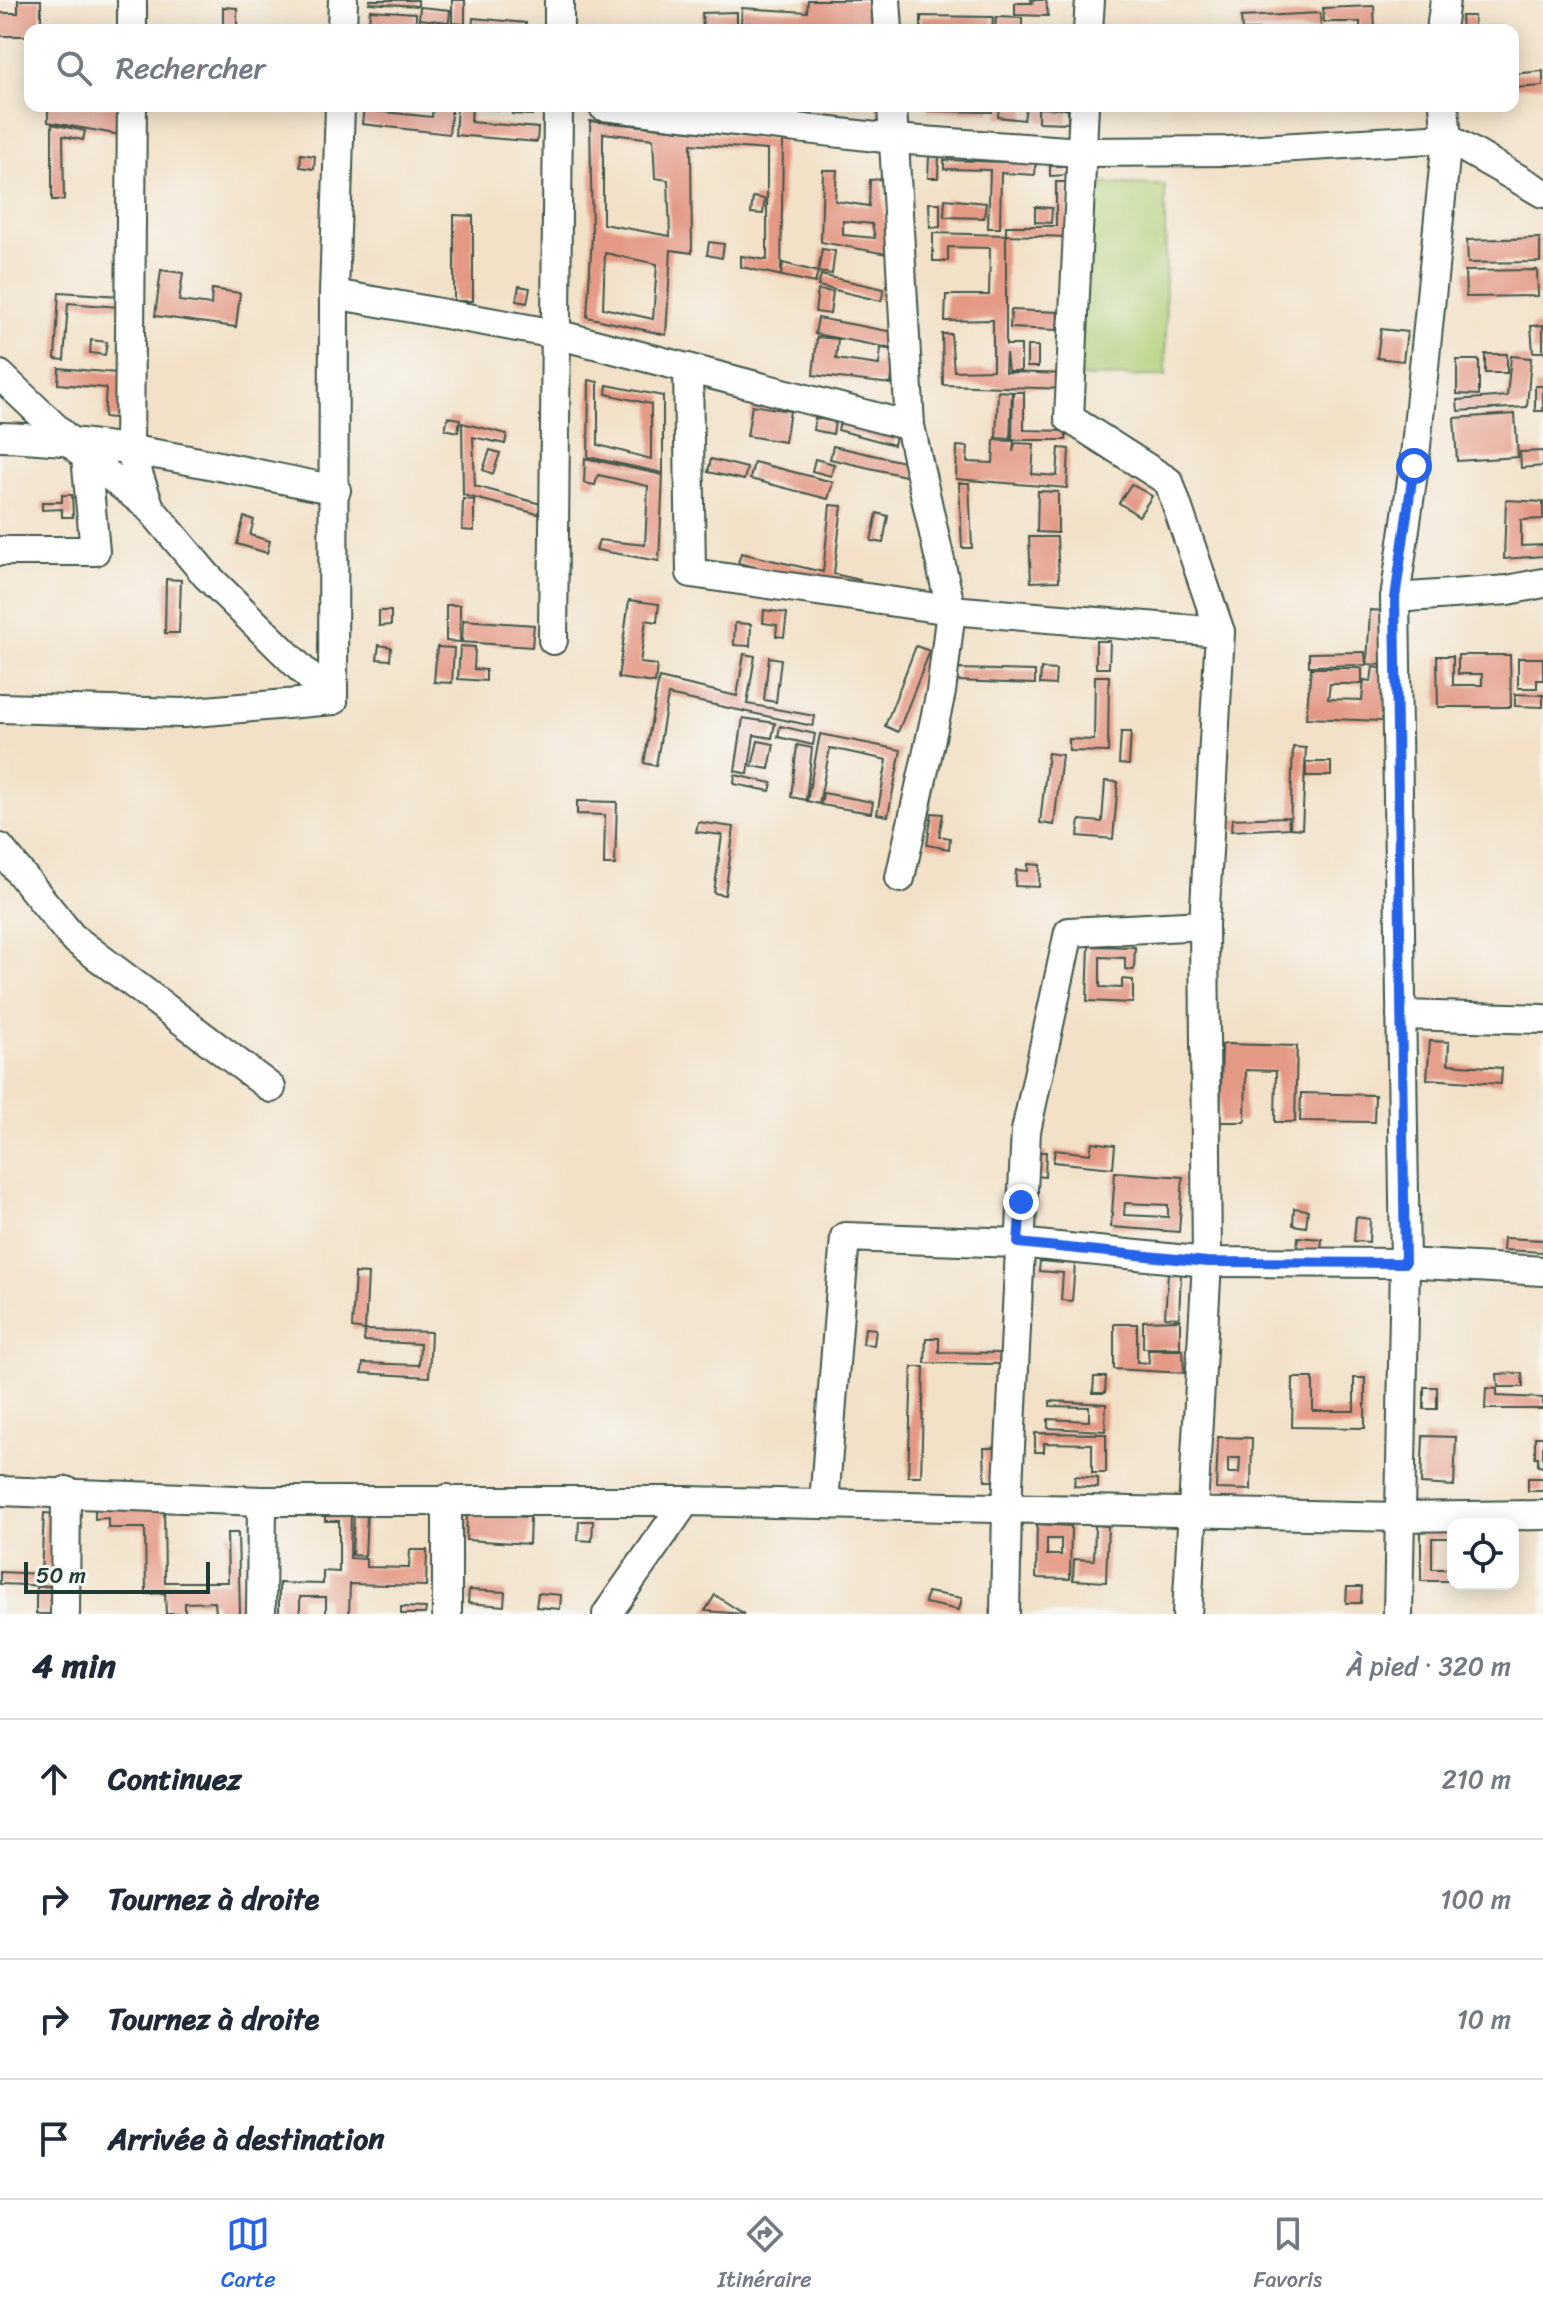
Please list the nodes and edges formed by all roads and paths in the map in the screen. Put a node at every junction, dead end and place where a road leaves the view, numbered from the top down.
1 (132, 0) edge
2 (343, 0) edge
3 (559, 0) edge
4 (886, 0) edge
5 (1090, 0) edge
6 (1445, 0) edge
7 (132, 24) edge
8 (342, 24) edge
9 (559, 24) edge
10 (888, 24) edge
11 (1088, 24) edge
12 (1442, 24) edge
13 (132, 112) edge
14 (340, 112) edge
15 (558, 112) edge
16 (656, 112) edge
17 (892, 112) edge
18 (1084, 112) edge
19 (1445, 112) edge
20 (1447, 138) junction
21 (894, 139) junction
22 (1081, 152) junction
23 (1543, 193) edge
24 (334, 294) junction
25 (556, 334) junction
26 (688, 368) junction
27 (0, 375) edge
28 (910, 426) junction
29 (0, 437) edge
30 (76, 448) junction
31 (129, 448) junction
32 (336, 490) junction
33 (150, 508) junction
34 (0, 551) edge
35 (1543, 583) edge
36 (1395, 598) junction
37 (951, 610) junction
38 (1220, 632) junction
39 (553, 640) dead end
40 (333, 700) junction
41 (0, 708) edge
42 (0, 848) edge
43 (900, 878) dead end
44 (1204, 925) junction
45 (1401, 1015) junction
46 (1543, 1019) edge
47 (271, 1088) dead end
48 (1018, 1243) junction
49 (1207, 1262) junction
50 (1405, 1263) junction
51 (1543, 1271) edge
52 (0, 1491) edge
53 (66, 1491) junction
54 (447, 1499) junction
55 (262, 1501) junction
56 (686, 1501) junction
57 (824, 1503) junction
58 (1007, 1506) junction
59 (1193, 1513) junction
60 (1543, 1515) edge
61 (1400, 1517) junction
62 (65, 1614) edge
63 (261, 1614) edge
64 (447, 1614) edge
65 (607, 1614) edge
66 (1005, 1614) edge
67 (1187, 1614) edge
68 (1398, 1614) edge

1 - 7 street
2 - 8 street
3 - 9 street
4 - 10 street
5 - 11 street
6 - 12 street
13 - 31 street
14 - 24 street
15 - 25 street
16 - 21 street
17 - 21 street
18 - 22 street
19 - 20 street
20 - 22 street
20 - 23 street
20 - 36 street
21 - 22 street
21 - 28 street
22 - 38 street
24 - 25 street
24 - 32 street
25 - 26 street
25 - 39 street
26 - 28 street
26 - 37 street
27 - 30 street
28 - 37 street
29 - 30 street
30 - 31 street
30 - 33 street
30 - 34 street
31 - 32 street
31 - 33 street
32 - 40 street
33 - 40 street
35 - 36 street
36 - 45 street
37 - 38 street
37 - 43 street
38 - 44 street
40 - 41 street
42 - 47 street
44 - 48 street
44 - 49 street
45 - 46 street
45 - 50 street
48 - 49 street
48 - 57 street
48 - 58 street
49 - 50 street
49 - 59 street
50 - 51 street
50 - 61 street
52 - 53 street
53 - 55 street
53 - 62 street
54 - 55 street
54 - 56 street
54 - 64 street
55 - 63 street
56 - 57 street
56 - 65 street
57 - 58 street
58 - 59 street
58 - 66 street
59 - 61 street
59 - 67 street
60 - 61 street
61 - 68 street

